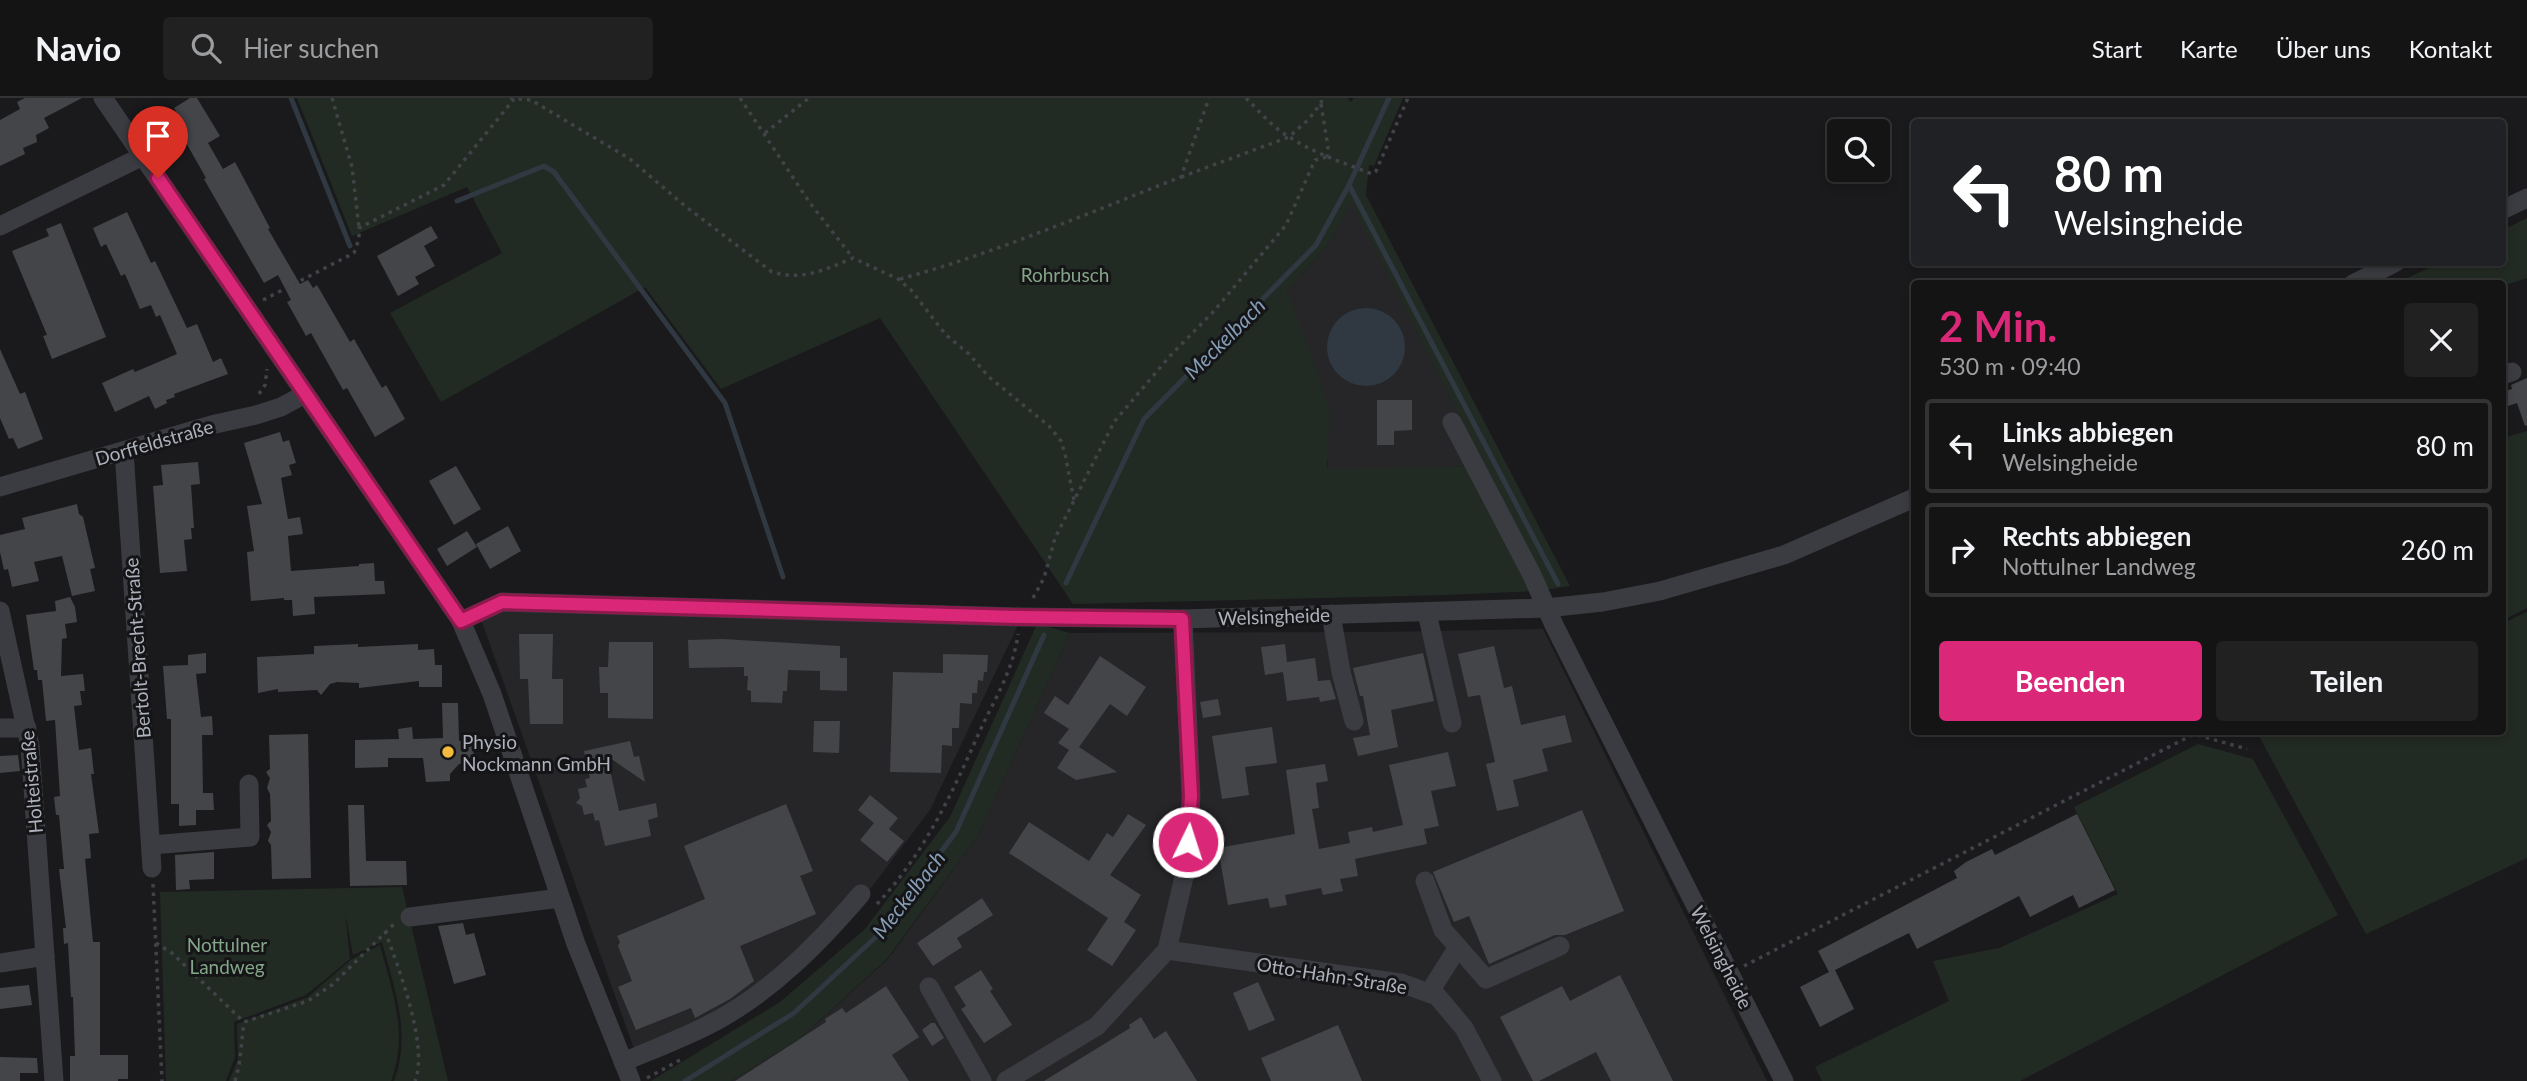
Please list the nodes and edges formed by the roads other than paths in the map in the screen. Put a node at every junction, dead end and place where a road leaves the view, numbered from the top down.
1 (103, 98) edge
2 (143, 156) junction
3 (2527, 198) edge
4 (2506, 208) edge
5 (0, 226) edge
6 (2391, 266) edge
7 (2374, 279) edge
8 (305, 394) junction
9 (1452, 422) dead end
10 (124, 451) junction
11 (0, 487) edge
12 (1911, 499) edge
13 (1546, 608) junction
14 (0, 611) edge
15 (1427, 613) junction
16 (1331, 614) junction
17 (1182, 619) junction
18 (461, 621) junction
19 (1354, 721) dead end
20 (1452, 723) dead end
21 (0, 728) edge
22 (27, 728) junction
23 (250, 784) dead end
24 (150, 845) junction
25 (152, 868) road end
26 (1425, 881) dead end
27 (861, 894) dead end
28 (560, 898) junction
29 (410, 916) road end
30 (1560, 946) dead end
31 (1458, 947) junction
32 (1167, 950) junction
33 (45, 956) junction
34 (0, 963) edge
35 (929, 987) dead end
36 (1429, 993) junction
37 (623, 1062) junction
38 (54, 1081) edge
39 (631, 1081) edge
40 (982, 1081) edge
41 (1006, 1081) edge
42 (1492, 1081) edge
43 (1784, 1081) edge

1 - 2 street
2 - 5 street
2 - 8 street
3 - 4 street
6 - 7 street
8 - 10 street, Dorffeldstraße
8 - 18 street
9 - 13 street, Welsingheide
10 - 11 street, Dorffeldstraße
10 - 24 street, Bertolt-Brecht-Straße
12 - 13 street, Welsingheide
13 - 15 street, Welsingheide
13 - 43 street, Welsingheide
14 - 22 street, Holteistraße
15 - 16 street, Welsingheide
15 - 20 street
16 - 17 street, Welsingheide
16 - 19 street
17 - 18 street, Welsingheide
17 - 32 street
18 - 28 street
21 - 22 street
22 - 33 street, Holteistraße
23 - 24 street
24 - 25 street, Bertolt-Brecht-Straße
26 - 31 street
27 - 37 street
28 - 29 street
28 - 37 street
30 - 31 street
31 - 36 street
32 - 36 street, Otto-Hahn-Straße
32 - 41 street
33 - 34 street
33 - 38 street, Holteistraße
35 - 40 street
36 - 42 street, Otto-Hahn-Straße
37 - 39 street

